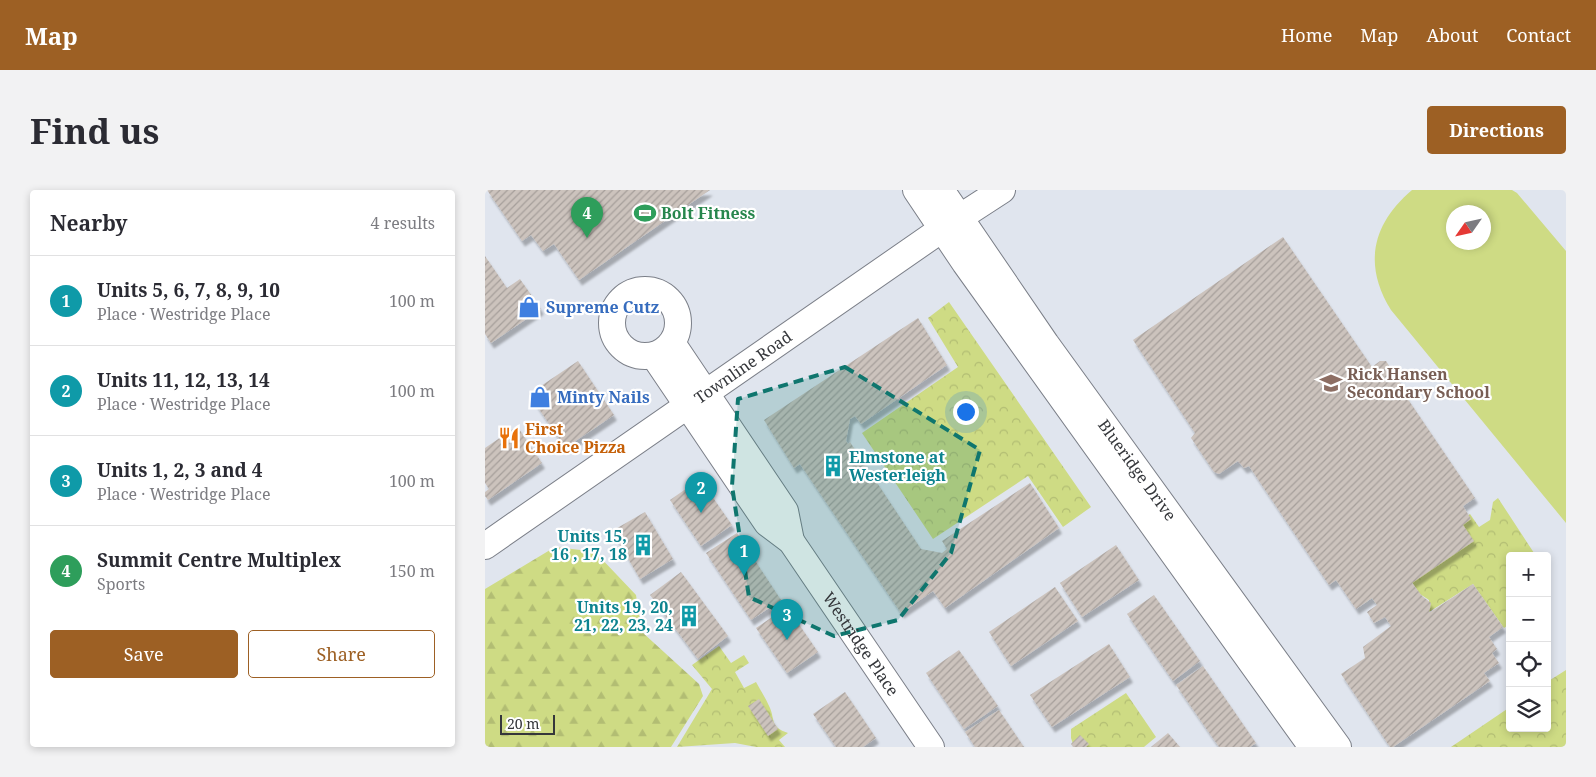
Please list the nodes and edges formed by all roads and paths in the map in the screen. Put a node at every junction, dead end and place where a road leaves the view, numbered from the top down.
1 (917, 190) edge
2 (941, 190) edge
3 (1002, 190) edge
4 (951, 224) junction
5 (663, 349) dead end
6 (697, 399) junction
7 (485, 546) edge
8 (931, 747) edge
9 (1312, 747) edge
10 (1338, 747) edge

1 - 4 street, Blueridge Drive
2 - 4 street, Blueridge Drive
3 - 4 street, Townline Road
4 - 6 street, Townline Road
4 - 9 street, Blueridge Drive
4 - 10 street, Blueridge Drive
5 - 6 street, Westridge Place
6 - 7 street, Townline Road
6 - 8 street, Westridge Place

